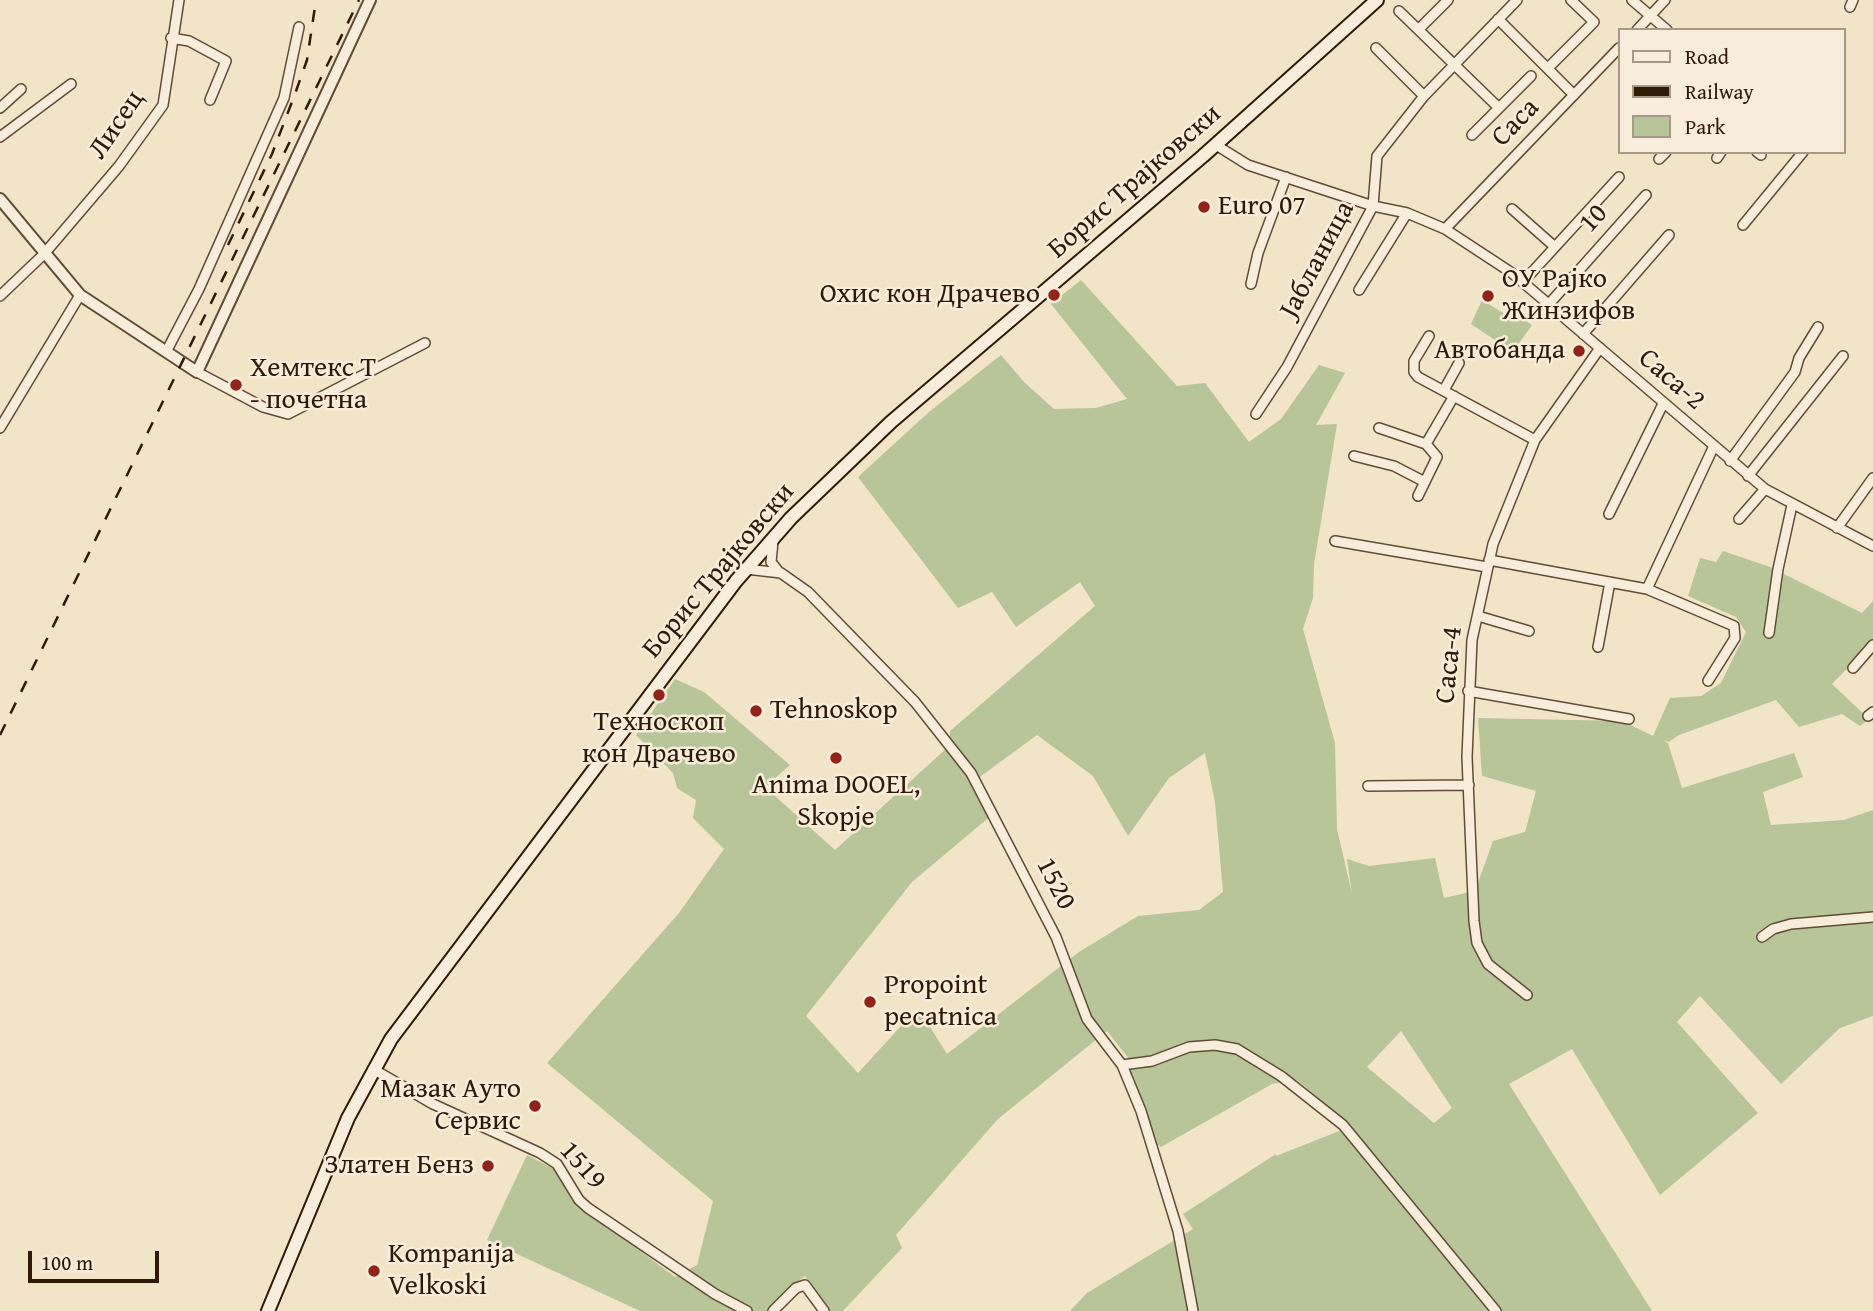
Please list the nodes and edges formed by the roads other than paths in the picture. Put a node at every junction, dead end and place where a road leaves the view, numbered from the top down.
1 (179, 0) edge
2 (370, 0) edge
3 (1377, 0) edge
4 (1448, 0) edge
5 (1517, 0) edge
6 (1571, 0) edge
7 (1632, 0) edge
8 (1665, 0) edge
9 (1399, 11) dead end
10 (1650, 16) junction
11 (1498, 19) junction
12 (299, 27) dead end
13 (1639, 28) edge
14 (1665, 28) edge
15 (1419, 29) junction
16 (171, 38) junction
17 (1376, 48) dead end
18 (1618, 49) edge
19 (1454, 65) junction
20 (1548, 68) junction
21 (1531, 76) dead end
22 (71, 84) dead end
23 (22, 89) dead end
24 (1574, 95) junction
25 (1424, 96) junction
26 (210, 100) dead end
27 (0, 108) edge
28 (1499, 108) junction
29 (1472, 135) dead end
30 (0, 137) edge
31 (1216, 145) junction
32 (1801, 154) edge
33 (1286, 177) junction
34 (1619, 177) dead end
35 (1646, 195) dead end
36 (0, 199) edge
37 (1373, 206) junction
38 (1512, 209) dead end
39 (1407, 214) junction
40 (1743, 225) dead end
41 (1444, 229) junction
42 (1669, 235) dead end
43 (1555, 247) junction
44 (44, 254) junction
45 (1523, 282) junction
46 (1251, 284) dead end
47 (1359, 290) dead end
48 (80, 295) junction
49 (0, 296) edge
50 (1549, 304) junction
51 (1818, 327) dead end
52 (1583, 334) junction
53 (1429, 335) dead end
54 (425, 343) dead end
55 (1600, 348) junction
56 (166, 352) junction
57 (1843, 356) dead end
58 (1460, 363) dead end
59 (197, 372) junction
60 (1444, 390) junction
61 (1454, 396) junction
62 (1663, 404) junction
63 (1256, 414) dead end
64 (0, 428) edge
65 (1379, 428) dead end
66 (1535, 440) junction
67 (1426, 444) junction
68 (1713, 448) junction
69 (1354, 456) dead end
70 (1730, 461) junction
71 (1748, 476) junction
72 (1873, 478) edge
73 (1425, 482) junction
74 (1765, 489) junction
75 (1418, 496) dead end
76 (1792, 505) junction
77 (1609, 514) dead end
78 (1739, 519) dead end
79 (1837, 528) junction
80 (774, 537) junction
81 (1335, 541) dead end
82 (1873, 546) edge
83 (1488, 564) junction
84 (746, 569) junction
85 (781, 573) junction
86 (1610, 582) junction
87 (1647, 589) junction
88 (1478, 616) junction
89 (1530, 631) dead end
90 (1769, 633) dead end
91 (1873, 645) edge
92 (1598, 647) dead end
93 (1853, 668) dead end
94 (1708, 681) dead end
95 (1468, 691) junction
96 (1629, 719) dead end
97 (1469, 785) junction
98 (1368, 786) dead end
99 (1873, 917) edge
100 (1762, 937) dead end
101 (1527, 995) dead end
102 (1122, 1065) junction
103 (373, 1069) junction
104 (268, 1311) edge
105 (747, 1311) edge
106 (773, 1311) edge
107 (824, 1311) edge
108 (1194, 1311) edge
109 (1496, 1311) edge

1 - 16 street, Лисец
2 - 59 street
3 - 31 main road, Борис Трајковски
4 - 15 street
5 - 11 street, Јабланица
6 - 20 street
7 - 10 street
8 - 10 street
9 - 15 street
10 - 13 street
10 - 14 street
11 - 19 street, Јабланица
11 - 20 street
12 - 56 street
15 - 19 street
16 - 26 street
16 - 44 street, Лисец
17 - 25 street
18 - 24 street, Саса
19 - 25 street, Јабланица
19 - 28 street
20 - 24 street
21 - 28 street
22 - 30 street
23 - 27 street
24 - 41 street, Саса
25 - 37 street, Јабланица
28 - 29 street
31 - 33 street, Саса-2
31 - 80 main road, Борис Трајковски
32 - 40 street
33 - 37 street, Саса-2
33 - 46 street
34 - 43 street
35 - 50 street, 10
36 - 44 street
37 - 39 street, Саса-2
37 - 63 street, Јабланица
38 - 43 street
39 - 41 street, Саса-2
39 - 47 street
41 - 45 street, Саса-2
42 - 52 street
43 - 45 street
44 - 48 street
44 - 49 street, Лисец
45 - 50 street, Саса-2
48 - 56 street
48 - 64 street
50 - 52 street, Саса-2
51 - 70 street
52 - 55 street, Саса-2
53 - 60 street
54 - 59 street
55 - 62 street, Саса-2
55 - 66 street, Саса-4
56 - 59 street
57 - 71 street
58 - 60 street
60 - 61 street
61 - 66 street
61 - 67 street
62 - 68 street, Саса-2
62 - 77 street
65 - 67 street
66 - 83 street, Саса-4
67 - 73 street
68 - 70 street, Саса-2
68 - 87 street
69 - 73 street
70 - 71 street, Саса-2
71 - 74 street, Саса-2
72 - 79 street
73 - 75 street
74 - 76 street, Саса-2
74 - 78 street
76 - 79 street, Саса-2
76 - 90 street
79 - 82 street, Саса-2
80 - 84 main road, Борис Трајковски
80 - 85 street
81 - 83 street
83 - 86 street
83 - 88 street, Саса-4
84 - 85 street, 1520
84 - 103 main road, Борис Трајковски
85 - 102 street, 1520
86 - 87 street
86 - 92 street
87 - 94 street
88 - 89 street
88 - 95 street, Саса-4
91 - 93 street
95 - 96 street
95 - 97 street, Саса-4
97 - 98 street
97 - 101 street, Саса-4
99 - 100 street
102 - 108 street, 1520
102 - 109 street
103 - 104 main road, Борис Трајковски
103 - 105 street, 1519
106 - 107 street

